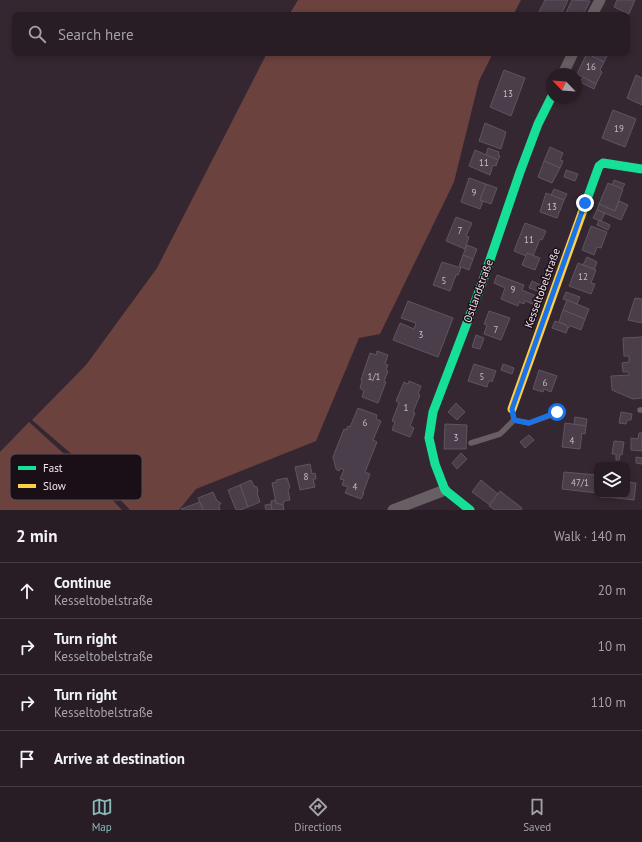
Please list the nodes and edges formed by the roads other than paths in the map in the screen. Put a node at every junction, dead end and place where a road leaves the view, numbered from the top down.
1 (600, 0) edge
2 (594, 12) edge
3 (572, 56) edge
4 (566, 68) edge
5 (548, 104) edge
6 (642, 169) edge
7 (512, 409) joint
8 (557, 412) dead end
9 (514, 420) junction
10 (471, 443) dead end
11 (445, 490) junction
12 (393, 510) edge
13 (470, 510) edge

1 - 2 street
3 - 4 street
5 - 11 street, Ostlandstraße
6 - 7 street, Kesseltobelstraße
7 - 9 lane, Kesseltobelstraße
8 - 9 lane
9 - 10 lane
11 - 12 street
11 - 13 street

